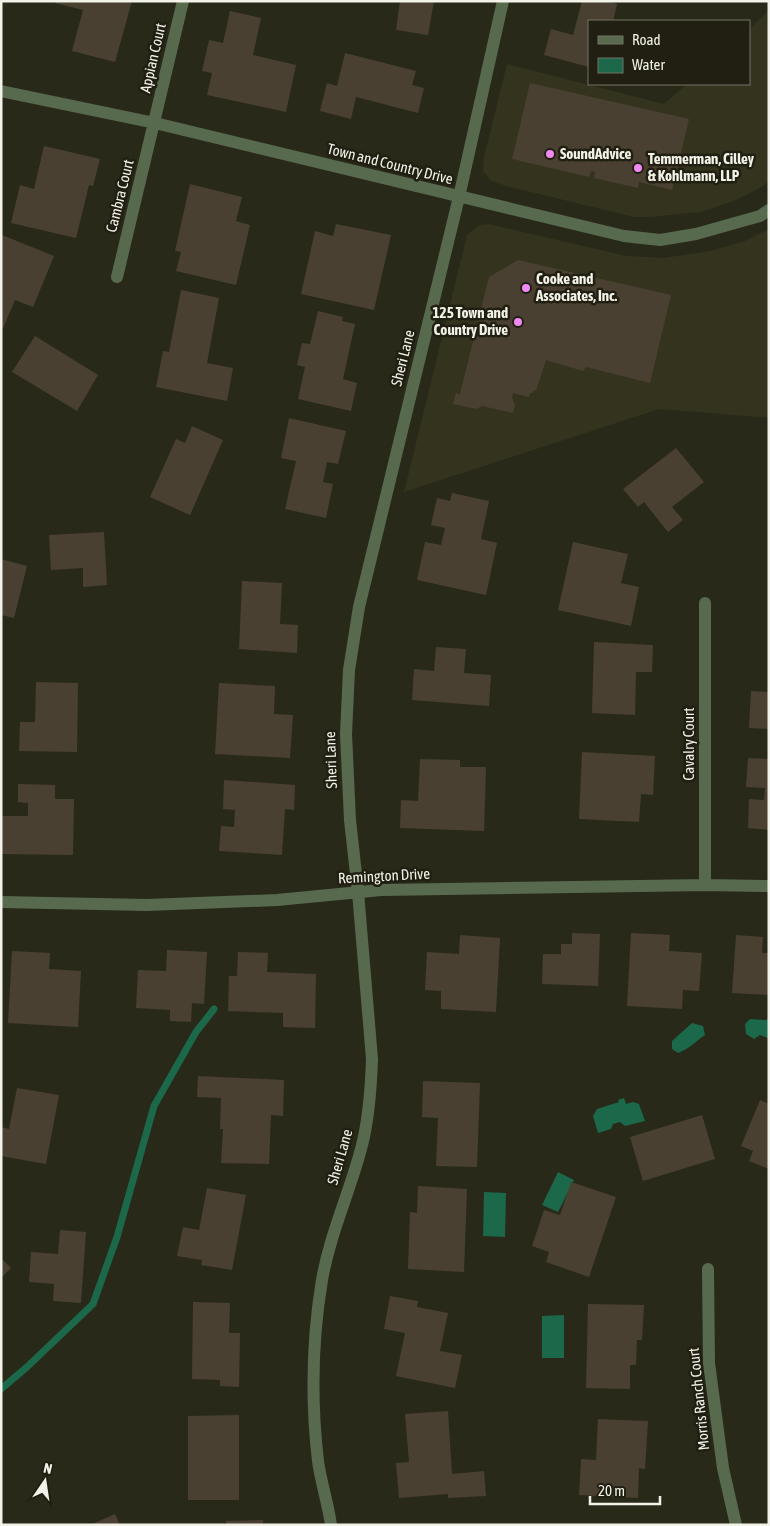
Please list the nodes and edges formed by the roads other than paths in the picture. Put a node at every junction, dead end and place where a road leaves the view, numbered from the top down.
1 (183, 1) edge
2 (503, 1) edge
3 (1, 91) edge
4 (155, 123) junction
5 (459, 197) junction
6 (769, 210) edge
7 (117, 277) dead end
8 (705, 602) dead end
9 (705, 885) junction
10 (769, 886) edge
11 (358, 892) junction
12 (1, 902) edge
13 (708, 1269) dead end
14 (331, 1525) edge
15 (736, 1525) edge

1 - 4 street, Appian Court
2 - 5 street, Sheri Lane
3 - 4 street, Town and Country Drive
4 - 5 street, Town and Country Drive
4 - 7 street, Cambra Court
5 - 6 street, Town and Country Drive
5 - 11 street, Sheri Lane
8 - 9 street, Cavalry Court
9 - 10 street, Remington Drive
9 - 11 street, Remington Drive
11 - 12 street, Remington Drive
11 - 14 street, Sheri Lane
13 - 15 street, Morris Ranch Court

